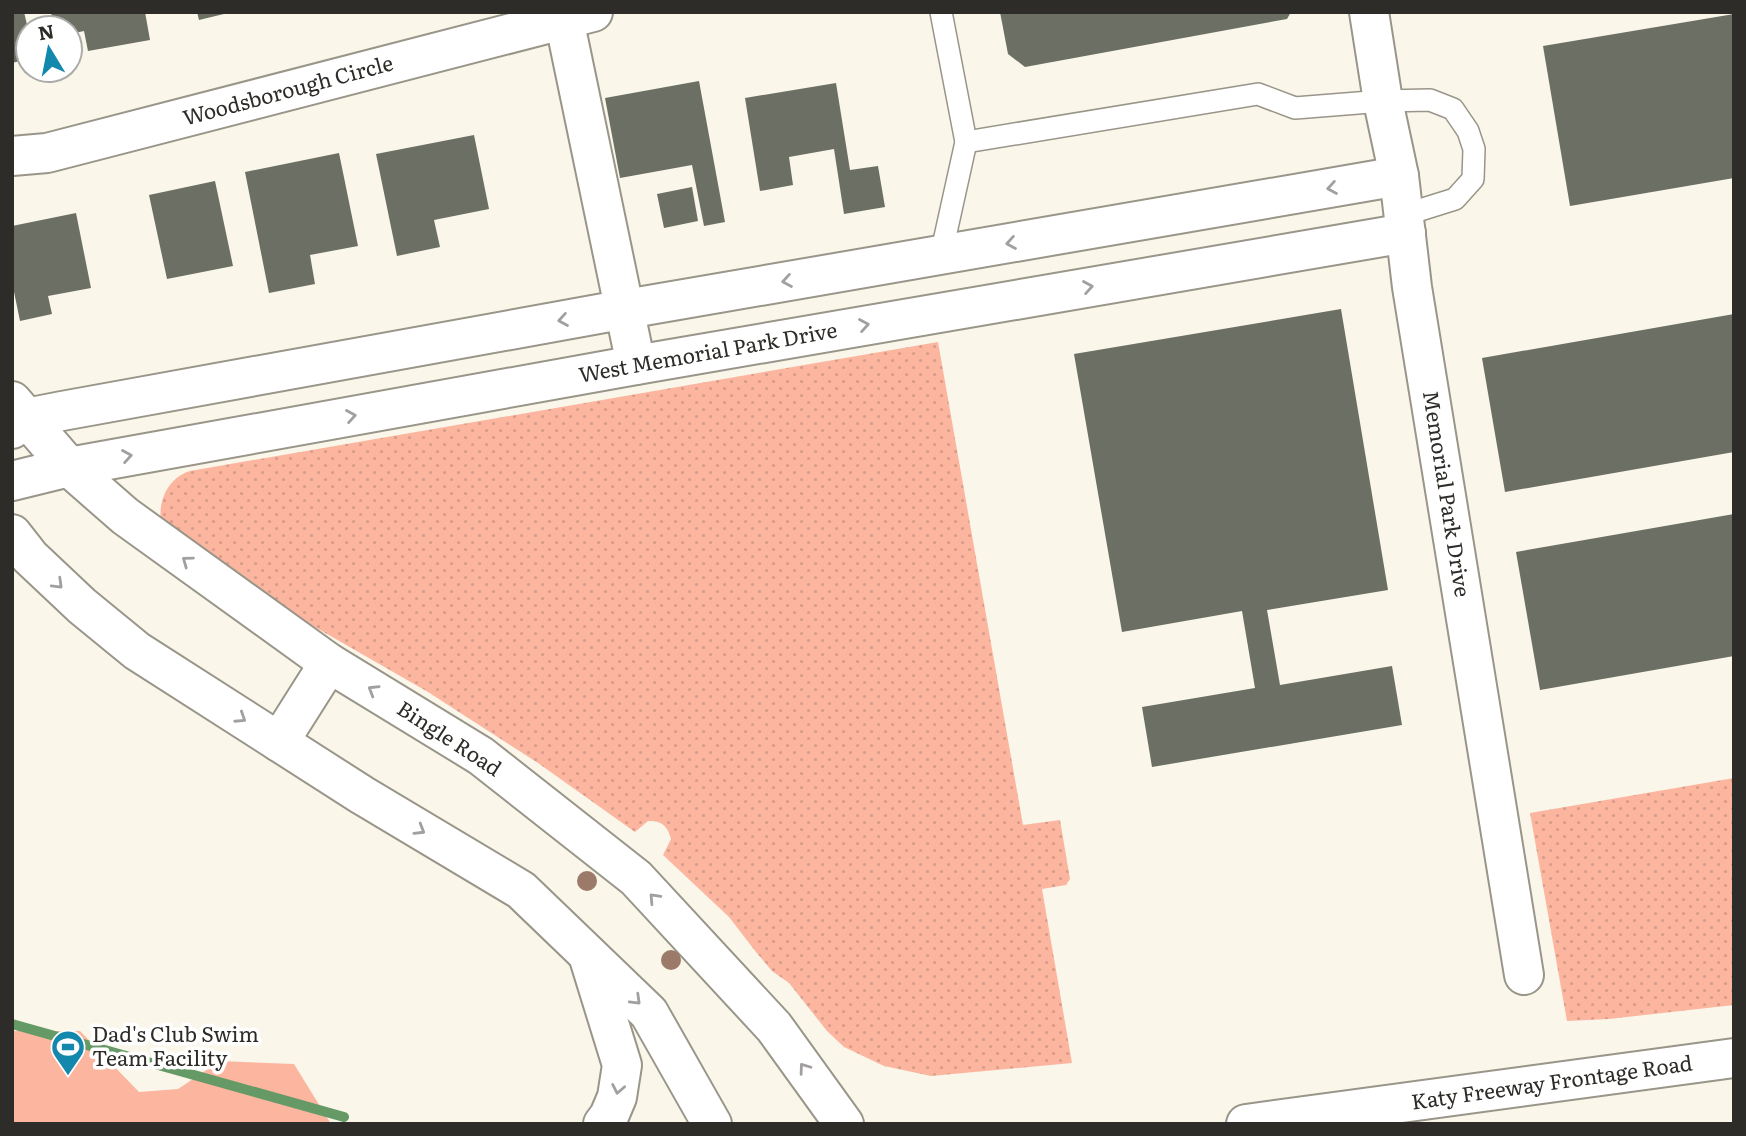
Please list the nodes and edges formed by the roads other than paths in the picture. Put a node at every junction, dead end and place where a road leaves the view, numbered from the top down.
1 (941, 12) edge
2 (1369, 12) edge
3 (578, 16) edge
4 (1383, 101) junction
5 (966, 142) junction
6 (12, 156) edge
7 (1399, 176) junction
8 (1405, 224) junction
9 (941, 255) junction
10 (626, 309) junction
11 (950, 310) junction
12 (636, 365) junction
13 (17, 416) edge
14 (69, 467) junction
15 (12, 481) edge
16 (12, 534) edge
17 (329, 663) junction
18 (278, 742) junction
19 (587, 953) junction
20 (1524, 975) dead end
21 (1734, 1058) edge
22 (603, 1124) edge
23 (712, 1124) edge
24 (844, 1124) edge
25 (1246, 1124) edge

1 - 5 lane
2 - 4 street, Memorial Park Drive
3 - 6 street, Woodsborough Circle
3 - 10 street, Woodsborough Circle
4 - 5 lane
4 - 7 street, Memorial Park Drive
4 - 8 lane
5 - 9 lane
7 - 8 street, Memorial Park Drive
7 -> 9 street
11 -> 8 street, West Memorial Park Drive
8 - 20 street, Memorial Park Drive
9 -> 10 street
9 - 11 street
10 - 12 street, Woodsborough Circle
10 -> 13 street
12 -> 11 street, West Memorial Park Drive
14 -> 12 street, West Memorial Park Drive
13 - 14 street, Bingle Road
14 - 15 street, West Memorial Park Drive
17 -> 14 street, Bingle Road
16 -> 18 street
17 - 18 street
24 -> 17 street, Bingle Road
18 -> 19 street
19 -> 22 street
19 -> 23 street
21 - 25 street, Katy Freeway Frontage Road

